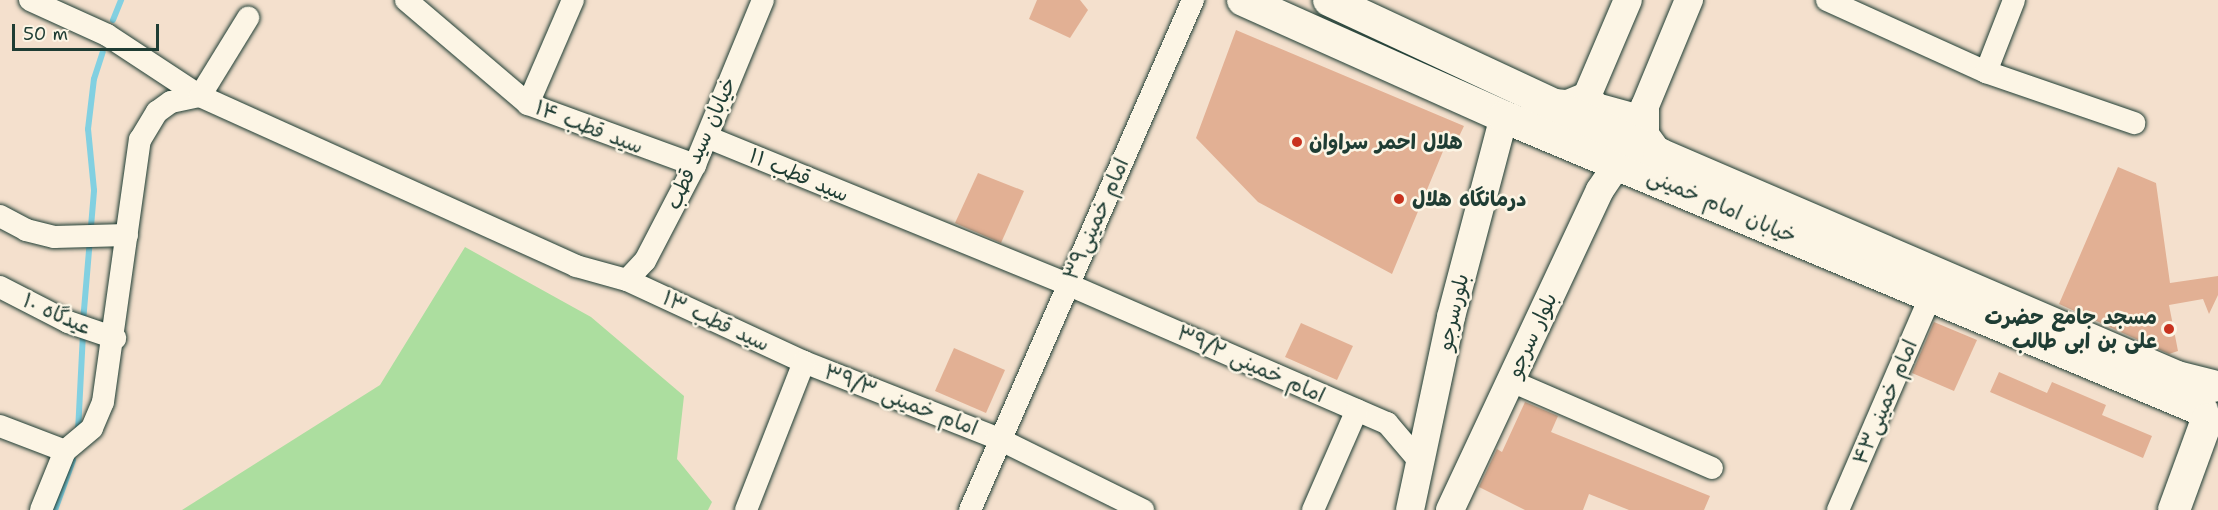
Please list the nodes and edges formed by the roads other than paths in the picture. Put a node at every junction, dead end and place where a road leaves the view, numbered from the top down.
1 (30, 0) edge
2 (406, 0) edge
3 (573, 0) edge
4 (763, 0) edge
5 (1193, 0) edge
6 (1243, 0) edge
7 (1628, 0) edge
8 (1689, 0) edge
9 (1827, 0) edge
10 (2014, 0) edge
11 (1332, 1) edge
12 (248, 18) dead end
13 (1986, 72) junction
14 (200, 96) junction
15 (1587, 96) junction
16 (1544, 102) junction
17 (528, 104) junction
18 (1504, 117) junction
19 (1643, 120) junction
20 (2134, 123) dead end
21 (707, 136) junction
22 (1659, 154) junction
23 (1618, 163) junction
24 (696, 165) junction
25 (0, 216) edge
26 (127, 235) junction
27 (627, 279) junction
28 (1066, 284) junction
29 (0, 287) edge
30 (1931, 295) junction
31 (115, 338) junction
32 (804, 362) junction
33 (1511, 381) junction
34 (2213, 399) edge
35 (1357, 410) junction
36 (0, 426) edge
37 (997, 438) junction
38 (2218, 450) edge
39 (65, 451) junction
40 (1421, 464) junction
41 (1712, 468) dead end
42 (41, 510) edge
43 (746, 510) edge
44 (970, 510) edge
45 (1143, 510) edge
46 (1313, 510) edge
47 (1410, 510) edge
48 (1450, 510) edge
49 (1838, 510) edge
50 (2174, 510) edge
51 (2193, 510) edge

1 - 14 street, سید قطب ۱۳
2 - 17 street, سید قطب ۱۴
3 - 17 street
4 - 21 street, خیابان سید قطب
5 - 28 street, امام خمینی۳۹
6 - 18 main road, خیابان امام خمینی
7 - 15 street
8 - 19 street
9 - 13 street
10 - 13 street
11 - 16 main road, خیابان امام خمینی
12 - 14 street
13 - 20 street
14 - 26 street
14 - 27 street, سید قطب ۱۳
15 - 16 street
15 - 19 street
16 - 22 main road, خیابان امام خمینی
17 - 24 street, سید قطب ۱۴
18 - 23 main road, خیابان امام خمینی
18 - 40 street, بلورسرجو
19 - 22 street
21 - 24 street, خیابان سید قطب
21 - 28 street, سید قطب ۱۱
22 - 34 main road, خیابان امام خمینی
23 - 30 main road, خیابان امام خمینی
23 - 33 street, بلوار سرجو
24 - 27 street, خیابان سید قطب
25 - 26 street
26 - 31 street
27 - 32 street, سید قطب ۱۳
28 - 35 street, امام خمینی ۳۹/۲
28 - 37 street, امام خمینی۳۹
29 - 31 street, عیدگاه ۱۰
30 - 34 main road, خیابان امام خمینی
30 - 49 street, امام خمینی۴۳
31 - 39 street
32 - 37 street, امام خمینی ۳۹/۳
32 - 43 street
33 - 41 street
33 - 48 street, بلوار سرجو
34 - 50 main road
35 - 40 street, امام خمینی ۳۹/۲
35 - 46 street
36 - 39 street
37 - 44 street, امام خمینی۳۹
37 - 45 street, امام خمینی ۳۹/۳
38 - 51 main road
39 - 42 street
40 - 47 street, بلورسرجو

